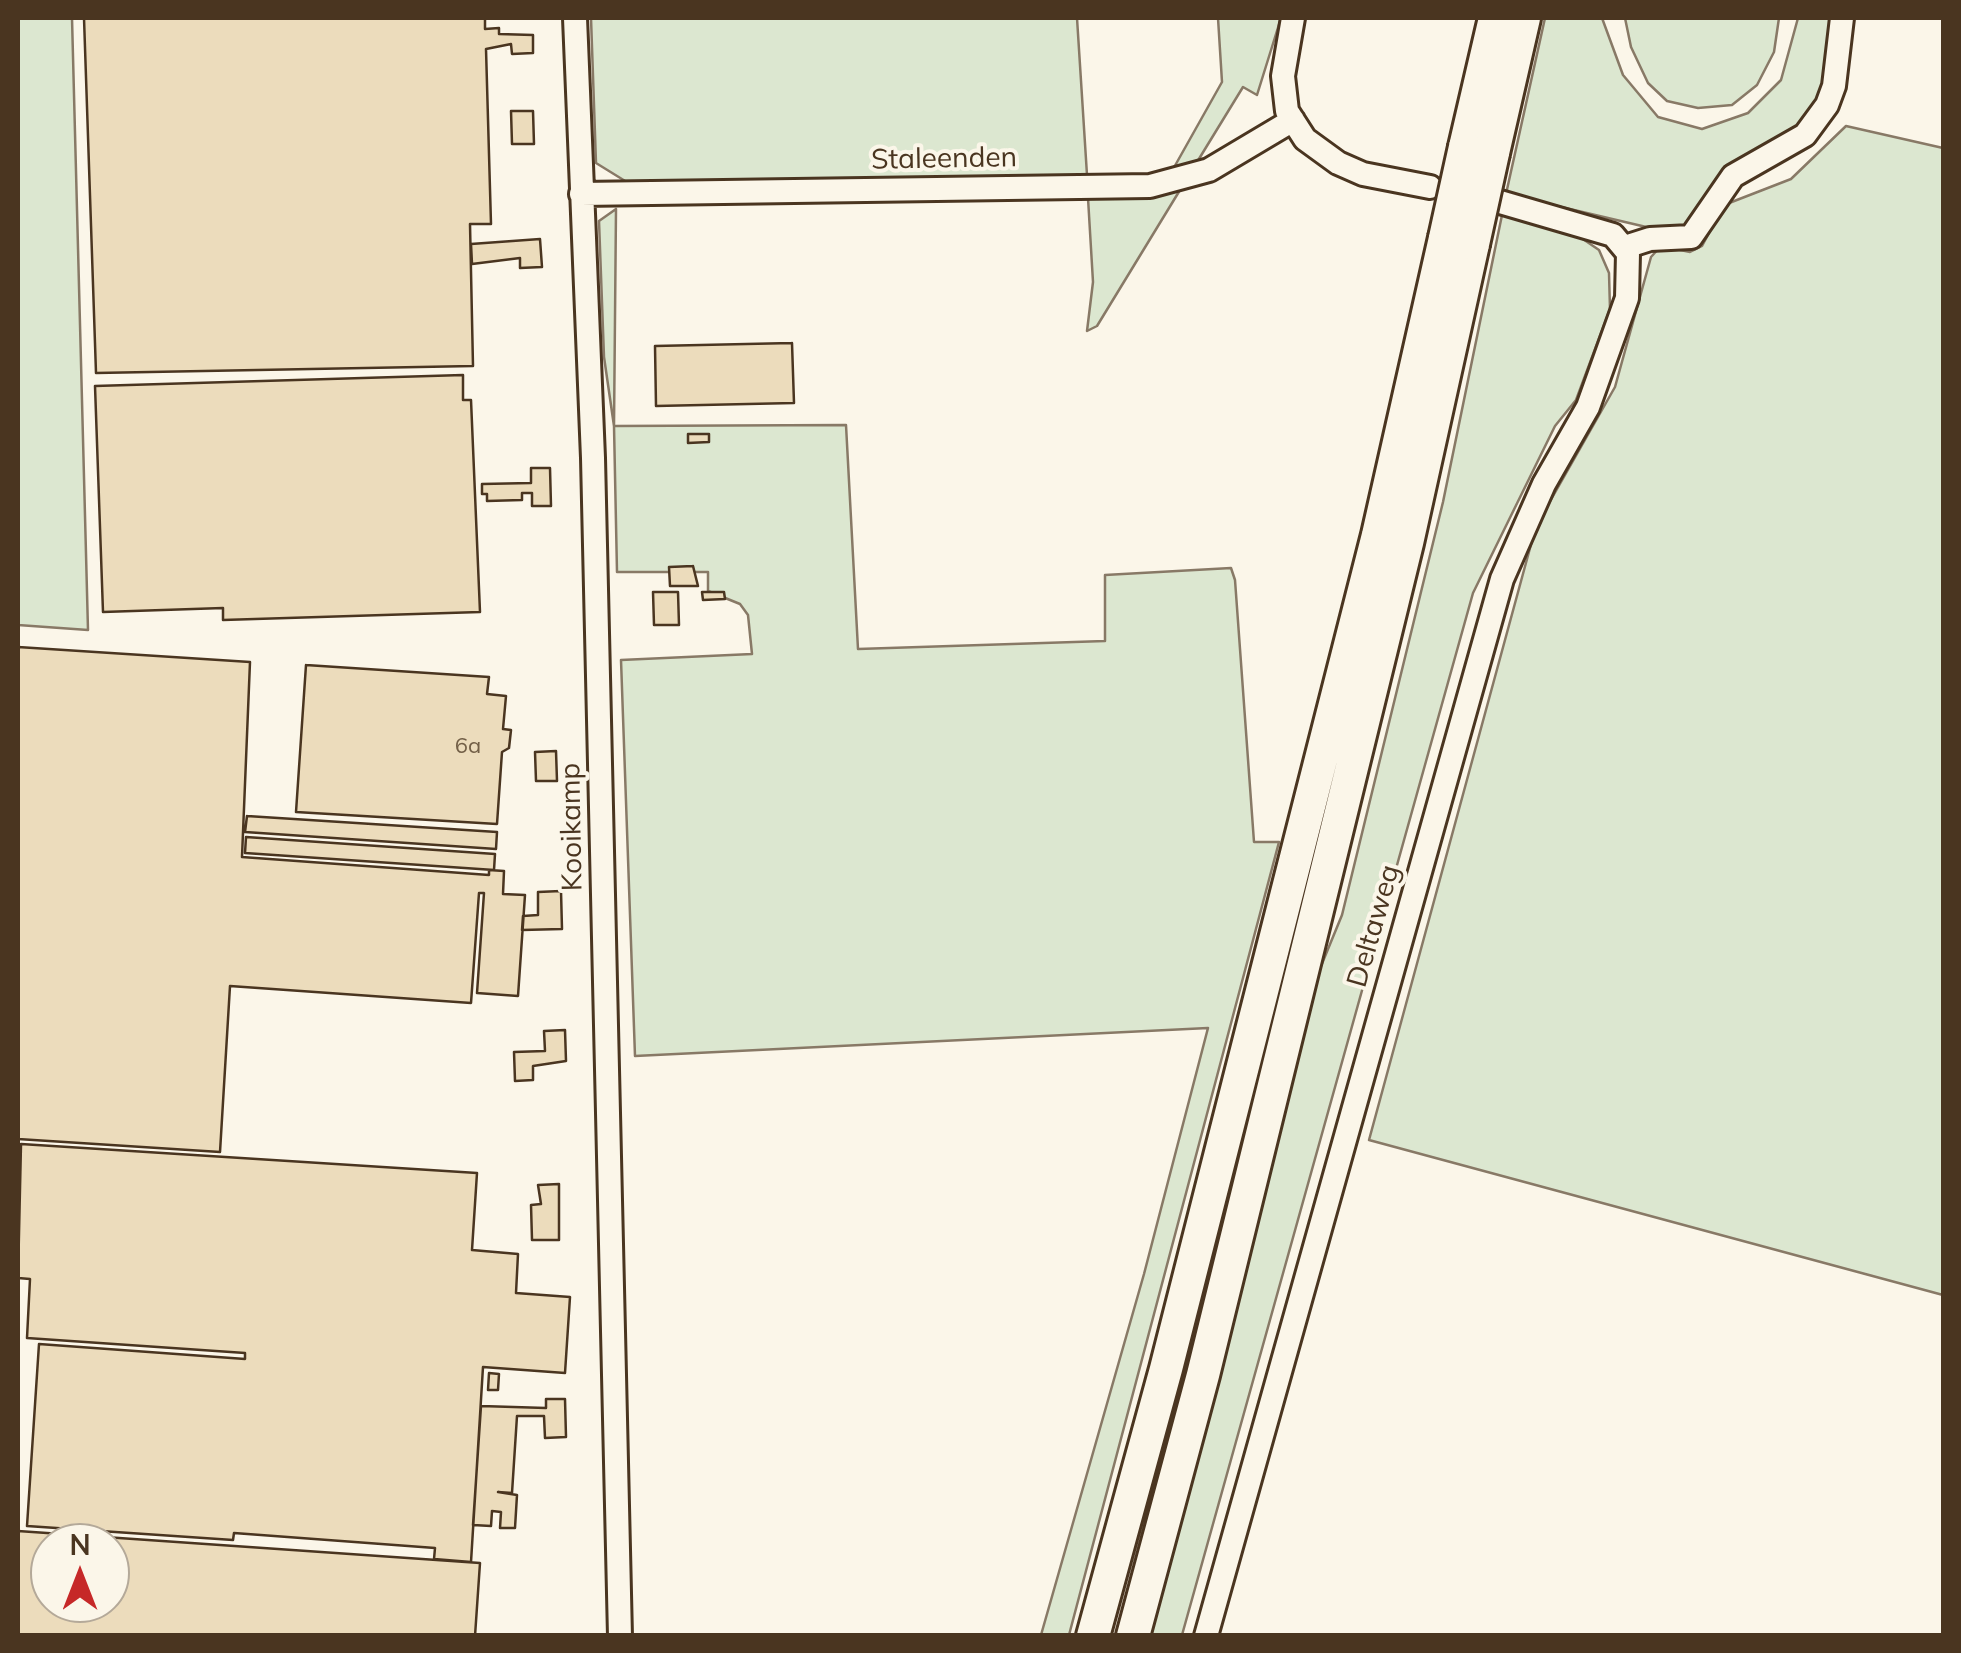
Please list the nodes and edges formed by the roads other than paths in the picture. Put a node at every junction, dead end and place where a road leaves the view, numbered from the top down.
1 (575, 18) edge
2 (1293, 18) edge
3 (1495, 18) edge
4 (1524, 18) edge
5 (1842, 18) edge
6 (1293, 120) junction
7 (1479, 150) junction
8 (1430, 187) dead end
9 (580, 194) junction
10 (1500, 202) dead end
11 (1459, 241) junction
12 (1625, 247) junction
13 (620, 1636) edge
14 (1092, 1636) edge
15 (1132, 1636) edge
16 (1206, 1636) edge

1 - 9 street, Kooikamp
2 - 6 street
3 - 7 highway
4 - 7 highway
5 - 12 street
6 - 8 street
6 - 9 street, Staleenden
7 - 11 highway, bridge
9 - 13 street, Kooikamp
10 - 12 street
11 - 14 highway
11 - 15 highway
12 - 16 street, Deltaweg

